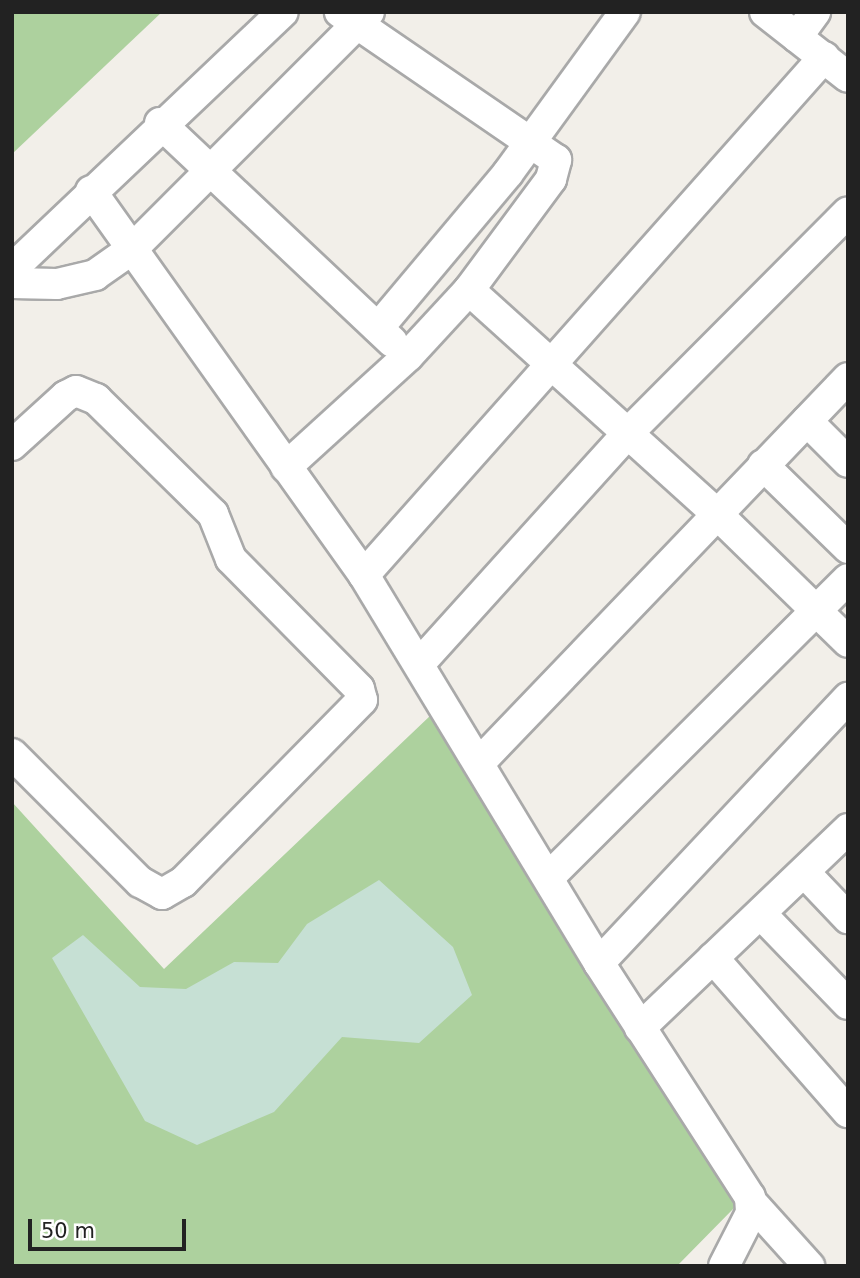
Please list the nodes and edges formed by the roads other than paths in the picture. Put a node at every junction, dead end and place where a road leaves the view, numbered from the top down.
1 (283, 12) edge
2 (625, 12) edge
3 (765, 12) edge
4 (815, 12) edge
5 (355, 16) edge
6 (797, 37) junction
7 (824, 57) junction
8 (848, 76) edge
9 (160, 123) junction
10 (533, 141) junction
11 (212, 172) junction
12 (91, 191) junction
13 (848, 212) edge
14 (132, 249) junction
15 (12, 269) edge
16 (12, 283) edge
17 (469, 290) junction
18 (378, 328) junction
19 (408, 356) junction
20 (549, 360) junction
21 (848, 378) edge
22 (807, 421) junction
23 (629, 432) junction
24 (12, 445) edge
25 (848, 463) edge
26 (763, 466) junction
27 (286, 467) junction
28 (717, 514) junction
29 (848, 548) edge
30 (364, 575) junction
31 (848, 579) edge
32 (817, 610) junction
33 (848, 642) edge
34 (421, 662) junction
35 (848, 698) edge
36 (12, 754) edge
37 (481, 761) junction
38 (847, 831) edge
39 (804, 872) junction
40 (551, 875) junction
41 (761, 914) junction
42 (848, 918) edge
43 (713, 958) junction
44 (599, 962) junction
45 (848, 1004) edge
46 (640, 1028) junction
47 (848, 1112) edge
48 (753, 1204) junction
49 (724, 1266) edge
50 (809, 1266) edge

1 - 9 street
2 - 10 street
3 - 6 street
4 - 6 street
5 - 10 street
5 - 11 street
6 - 7 street
7 - 8 street
7 - 20 street
9 - 11 street
9 - 12 street
10 - 17 street
10 - 18 street
11 - 14 street
11 - 18 street
12 - 14 street
12 - 15 street
13 - 23 street
14 - 16 street
14 - 27 street
17 - 19 street
17 - 20 street
18 - 19 street
19 - 27 street
20 - 23 street
20 - 30 street
21 - 22 street
22 - 25 street
22 - 26 street
23 - 28 street
23 - 34 street
24 - 36 street
26 - 28 street
26 - 29 street
27 - 30 street
28 - 32 street
28 - 37 street
30 - 34 street
31 - 32 street
32 - 33 street
32 - 40 street
34 - 37 street
35 - 44 street
37 - 40 street
38 - 39 street
39 - 41 street
39 - 42 street
40 - 44 street
41 - 43 street
41 - 45 street
43 - 46 street
43 - 47 street
44 - 46 street
46 - 48 street
48 - 49 street
48 - 50 street

